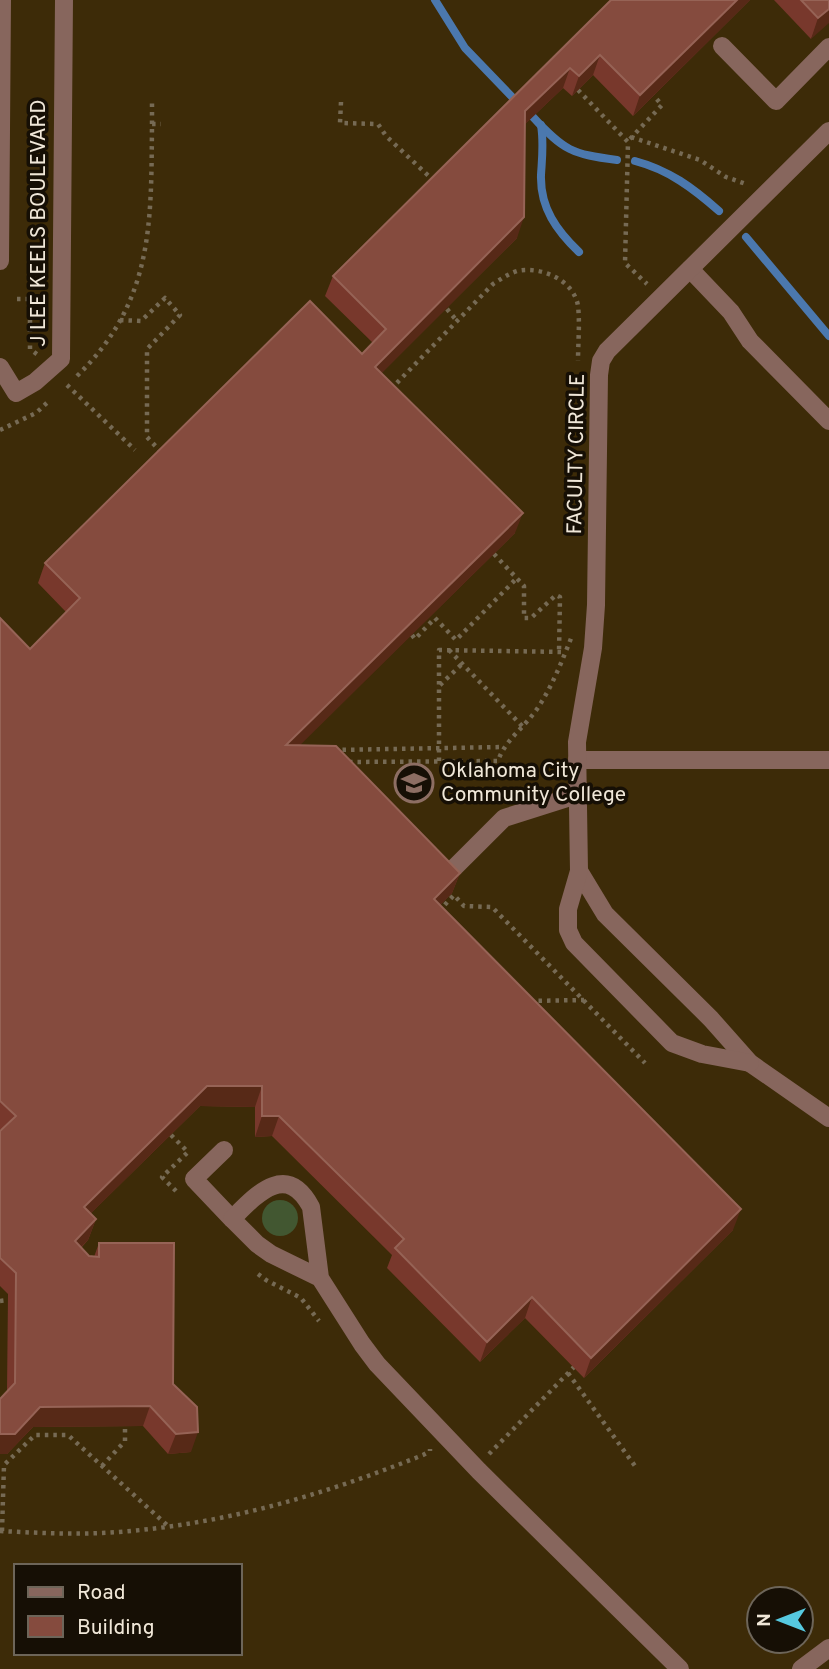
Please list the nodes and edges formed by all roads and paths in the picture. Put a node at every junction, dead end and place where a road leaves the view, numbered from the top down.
1 (2, 0) edge
2 (64, 0) edge
3 (722, 46) dead end
4 (829, 47) edge
5 (578, 90) edge
6 (653, 95) edge
7 (152, 102) dead end
8 (341, 102) dead end
9 (152, 124) junction
10 (161, 124) dead end
11 (829, 131) edge
12 (629, 140) junction
13 (438, 186) edge
14 (761, 197) junction
15 (0, 261) edge
16 (690, 269) junction
17 (660, 298) junction
18 (17, 299) dead end
19 (447, 309) edge
20 (120, 320) junction
21 (457, 321) junction
22 (41, 358) dead end
23 (0, 367) edge
24 (578, 374) dead end
25 (390, 390) edge
26 (55, 396) dead end
27 (8, 397) edge
28 (829, 421) edge
29 (0, 430) edge
30 (135, 450) dead end
31 (166, 456) edge
32 (494, 554) edge
33 (517, 578) junction
34 (574, 625) dead end
35 (412, 635) edge
36 (449, 650) junction
37 (562, 652) junction
38 (462, 664) junction
39 (439, 686) junction
40 (523, 727) junction
41 (439, 747) junction
42 (503, 747) junction
43 (327, 750) edge
44 (576, 760) junction
45 (829, 760) edge
46 (439, 761) junction
47 (341, 762) edge
48 (577, 795) junction
49 (579, 871) junction
50 (446, 876) edge
51 (437, 912) edge
52 (584, 1000) junction
53 (521, 1002) edge
54 (645, 1063) dead end
55 (750, 1063) junction
56 (829, 1118) edge
57 (171, 1135) edge
58 (224, 1150) dead end
59 (181, 1196) dead end
60 (232, 1219) junction
61 (253, 1269) dead end
62 (320, 1278) junction
63 (8, 1300) dead end
64 (0, 1301) edge
65 (322, 1324) dead end
66 (573, 1367) dead end
67 (569, 1373) junction
68 (125, 1426) edge
69 (427, 1443) dead end
70 (489, 1455) dead end
71 (102, 1466) junction
72 (635, 1466) dead end
73 (169, 1526) junction
74 (1, 1531) edge
75 (829, 1648) edge
76 (680, 1669) edge
77 (801, 1669) edge

1 - 15 street, J LEE KEELS BOULEVARD
2 - 27 street, J LEE KEELS BOULEVARD
3 - 4 street
5 - 12 path
6 - 12 path
7 - 9 path
8 - 13 path
9 - 10 path
9 - 20 path
11 - 14 street, FACULTY CIRCLE
12 - 14 path
12 - 17 path
14 - 16 street, FACULTY CIRCLE
16 - 17 street, FACULTY CIRCLE
16 - 28 street
17 - 44 street, FACULTY CIRCLE
18 - 22 path
19 - 21 path
20 - 30 path
20 - 31 path
21 - 24 path
21 - 25 path
23 - 27 street, J LEE KEELS BOULEVARD
26 - 29 path
32 - 33 path
33 - 35 path
33 - 37 path
34 - 37 path
36 - 37 path
36 - 38 path
36 - 39 path
37 - 40 path
38 - 39 path
38 - 40 path
39 - 41 path
40 - 42 path
41 - 42 path
41 - 43 path
41 - 46 path
42 - 46 path
44 - 45 street
44 - 48 street, FACULTY CIRCLE
46 - 47 path
48 - 49 street, FACULTY CIRCLE
48 - 50 street
49 - 55 street, FACULTY CIRCLE
49 - 55 street, FACULTY CIRCLE
51 - 52 path
52 - 53 path
52 - 54 path
55 - 56 street, FACULTY CIRCLE
57 - 59 path
58 - 60 street
60 - 62 street
60 - 62 street
61 - 65 path
62 - 76 street
63 - 64 path
66 - 67 path
67 - 70 path
67 - 72 path
68 - 71 path
69 - 73 path
71 - 73 path
71 - 74 path
73 - 74 path
75 - 77 street

